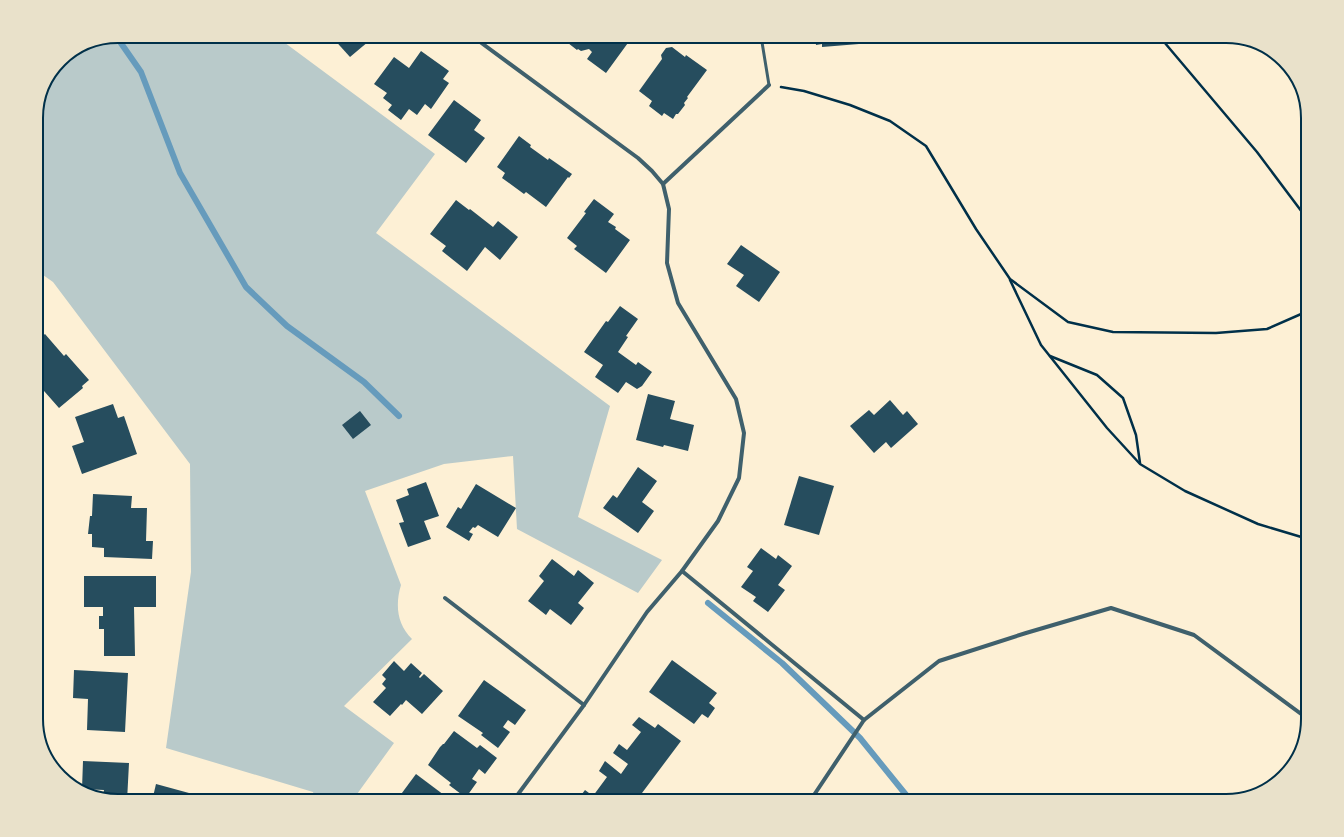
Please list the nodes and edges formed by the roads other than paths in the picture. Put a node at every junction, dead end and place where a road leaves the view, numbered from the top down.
1 (482, 43) edge
2 (762, 43) edge
3 (769, 85) joint
4 (663, 184) junction
5 (682, 571) junction
6 (445, 598) dead end
7 (584, 705) junction
8 (1301, 714) edge
9 (864, 720) junction
10 (518, 794) edge
11 (815, 794) edge

1 - 4 street
2 - 3 lane
3 - 4 street
4 - 5 street
5 - 7 street
5 - 9 street
6 - 7 street
7 - 10 street
8 - 9 street
9 - 11 street

